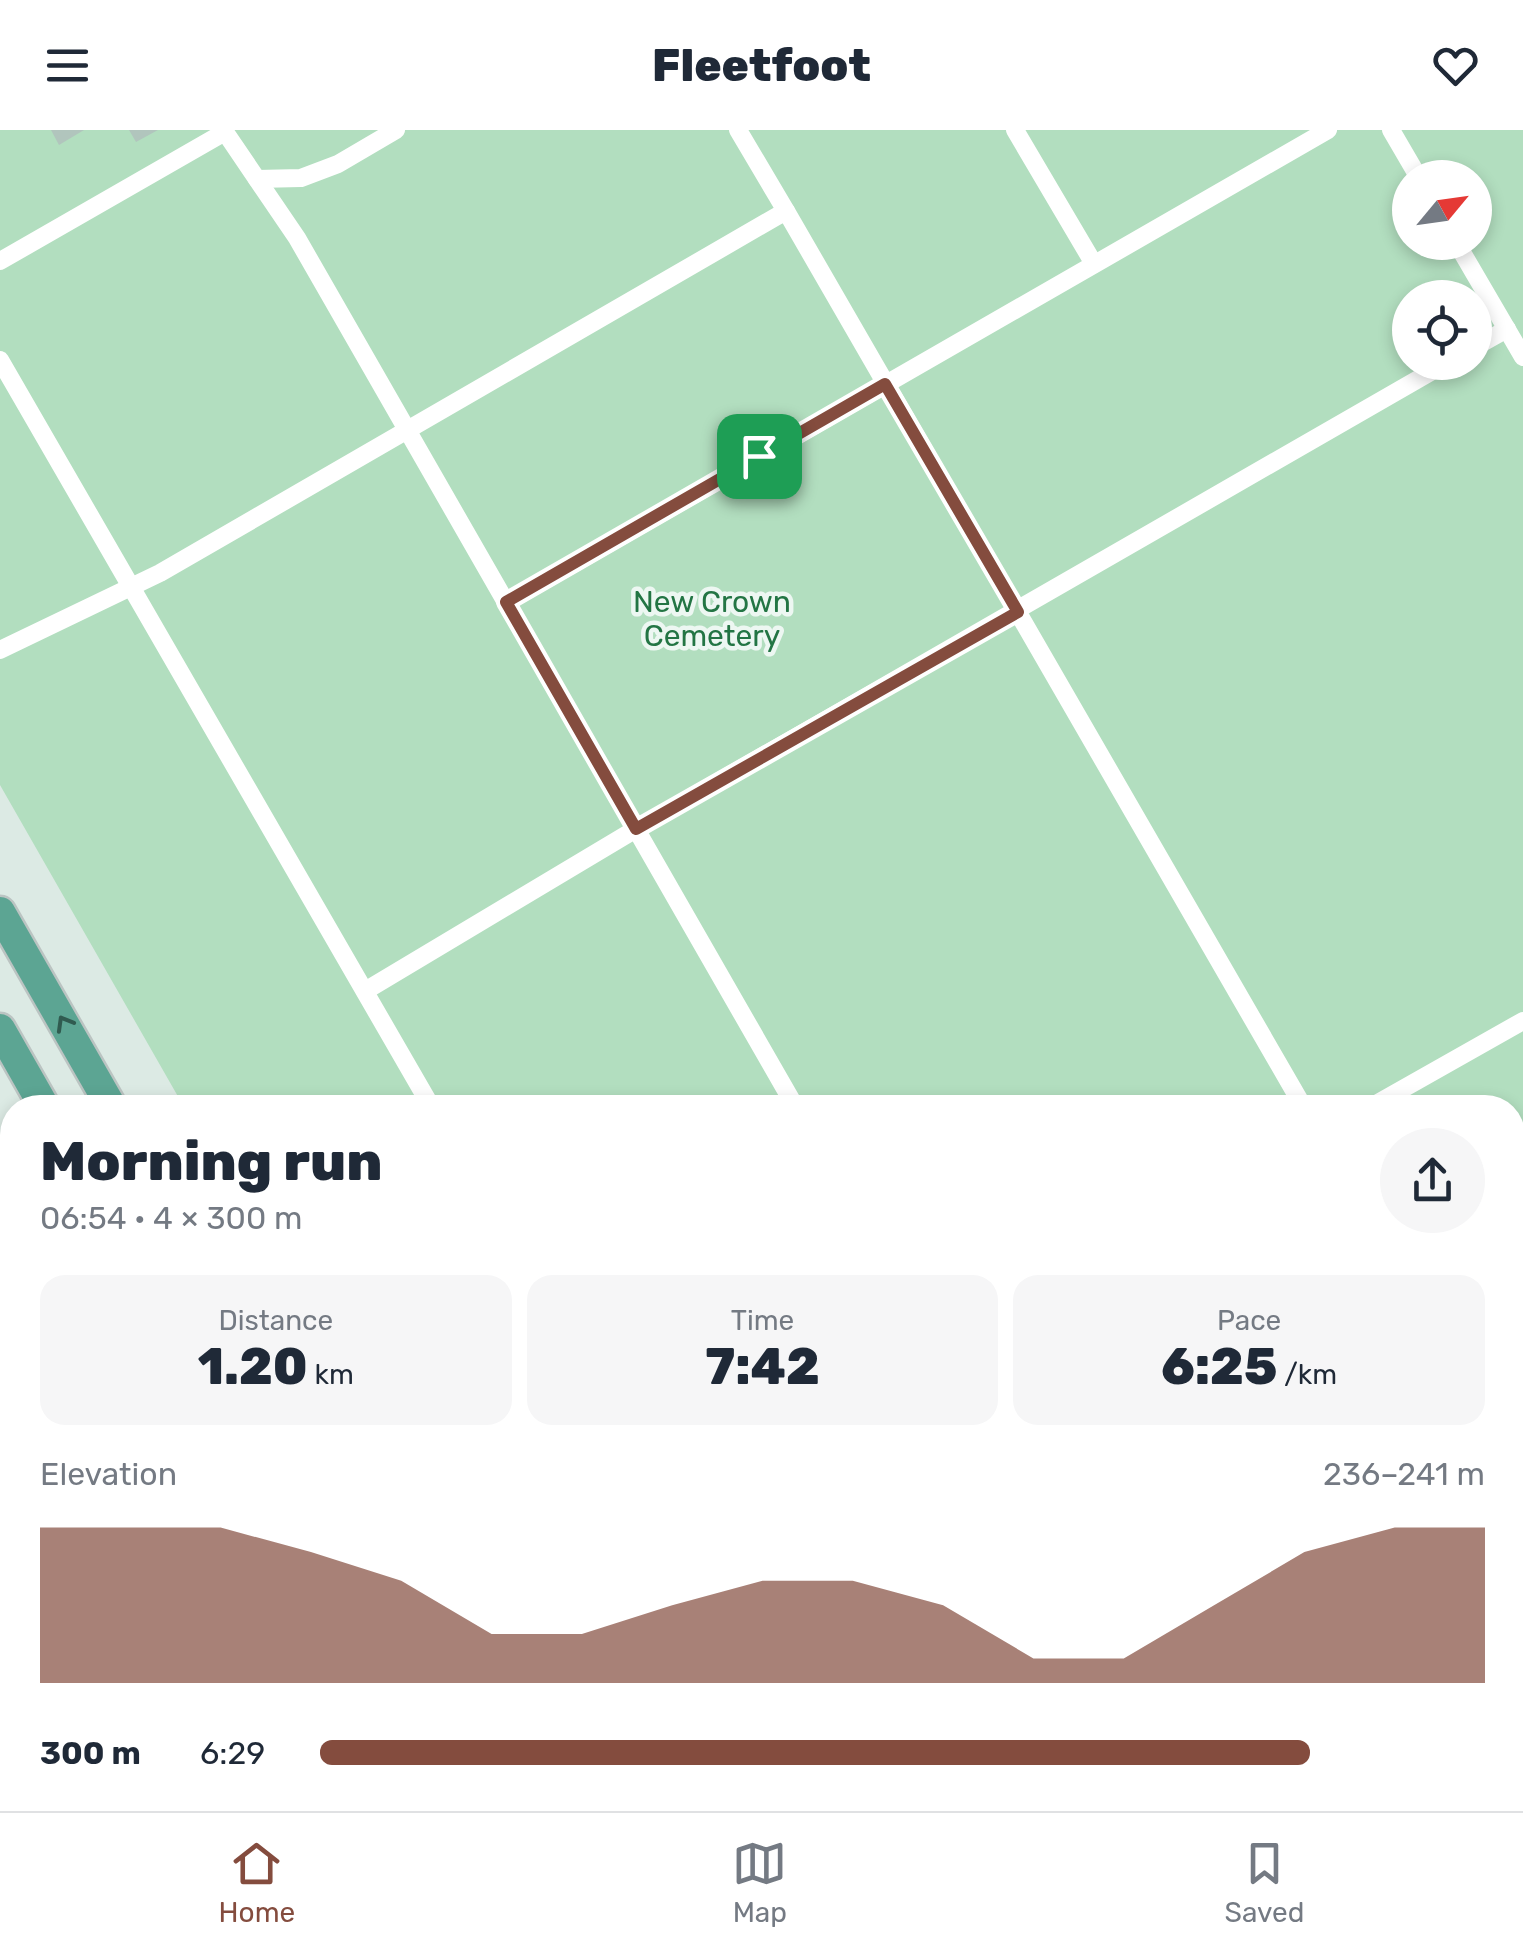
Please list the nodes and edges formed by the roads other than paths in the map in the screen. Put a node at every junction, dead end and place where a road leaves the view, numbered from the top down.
1 (396, 130) edge
2 (738, 130) edge
3 (1016, 130) edge
4 (1328, 130) edge
5 (1391, 130) edge
6 (225, 131) edge
7 (1408, 160) edge
8 (257, 179) junction
9 (786, 211) junction
10 (1467, 260) edge
11 (0, 261) edge
12 (1094, 264) junction
13 (1507, 329) junction
14 (1492, 337) edge
15 (1523, 357) edge
16 (0, 360) edge
17 (1417, 380) edge
18 (885, 384) junction
19 (408, 430) junction
20 (129, 586) junction
21 (506, 602) junction
22 (1018, 612) junction
23 (0, 650) edge
24 (636, 829) junction
25 (0, 912) edge
26 (365, 991) junction
27 (1523, 1021) edge
28 (0, 1029) edge
29 (38, 1095) edge
30 (105, 1095) edge
31 (425, 1095) edge
32 (789, 1095) edge
33 (1297, 1095) edge
34 (1392, 1095) edge

1 - 8 lane
2 - 9 lane
3 - 12 lane
4 - 12 lane
5 - 7 lane
6 - 8 lane
6 - 11 lane
8 - 19 lane
9 - 18 lane
9 - 19 lane
10 - 13 lane
12 - 18 lane
13 - 14 lane
13 - 15 lane
16 - 20 lane
17 - 22 lane
18 - 21 lane
18 - 22 lane
19 - 20 lane
19 - 21 lane
20 - 23 lane
20 - 26 lane
21 - 24 lane
22 - 24 lane
22 - 33 lane
24 - 26 lane
24 - 32 lane
30 -> 25 main road
26 - 31 lane
27 - 34 lane
28 - 29 main road

